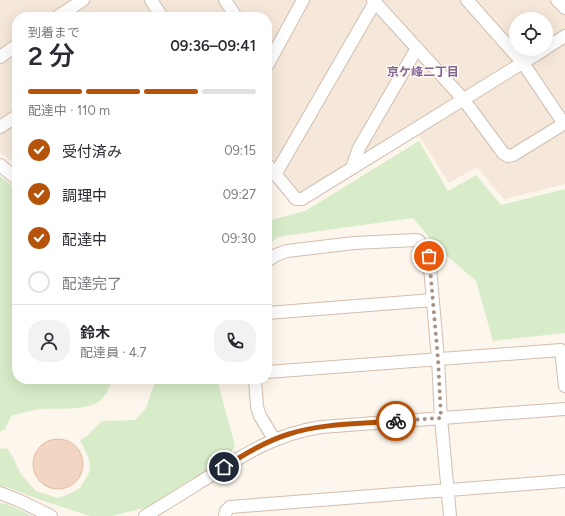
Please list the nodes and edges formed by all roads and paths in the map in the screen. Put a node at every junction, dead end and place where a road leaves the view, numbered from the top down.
1 (83, 0) edge
2 (151, 0) edge
3 (225, 0) edge
4 (290, 0) edge
5 (303, 0) edge
6 (467, 0) edge
7 (557, 0) edge
8 (374, 1) edge
9 (565, 8) edge
10 (65, 12) edge
11 (159, 12) edge
12 (233, 12) edge
13 (298, 12) junction
14 (565, 36) edge
15 (553, 44) edge
16 (417, 48) junction
17 (12, 49) edge
18 (272, 56) edge
19 (534, 56) edge
20 (0, 57) edge
21 (523, 63) junction
22 (464, 100) junction
23 (12, 120) edge
24 (564, 124) edge
25 (0, 128) edge
26 (0, 165) edge
27 (352, 168) junction
28 (272, 171) edge
29 (12, 175) edge
30 (275, 175) junction
31 (272, 258) edge
32 (433, 300) junction
33 (272, 313) edge
34 (438, 359) junction
35 (272, 372) edge
36 (255, 384) edge
37 (565, 386) edge
38 (565, 409) edge
39 (441, 418) junction
40 (274, 439) junction
41 (565, 481) edge
42 (448, 490) junction
43 (0, 493) edge
44 (51, 516) edge
45 (145, 516) edge
46 (225, 516) edge
47 (450, 516) edge

1 - 10 street
2 - 11 street
3 - 12 street
4 - 13 street
5 - 13 street
6 - 21 street
7 - 9 street
8 - 16 street
8 - 30 street
13 - 18 street
14 - 15 street
16 - 22 street
16 - 27 street
17 - 20 street
19 - 21 street
21 - 22 street
21 - 24 street
22 - 24 street
22 - 27 street
23 - 25 street
26 - 29 street
27 - 30 street
28 - 30 street
31 - 32 street
32 - 33 street
32 - 34 street
34 - 35 street
34 - 37 street
34 - 39 street
36 - 40 street
38 - 39 street
39 - 40 street
39 - 42 street
40 - 45 street
41 - 42 street
42 - 46 street
42 - 47 street
43 - 44 street

